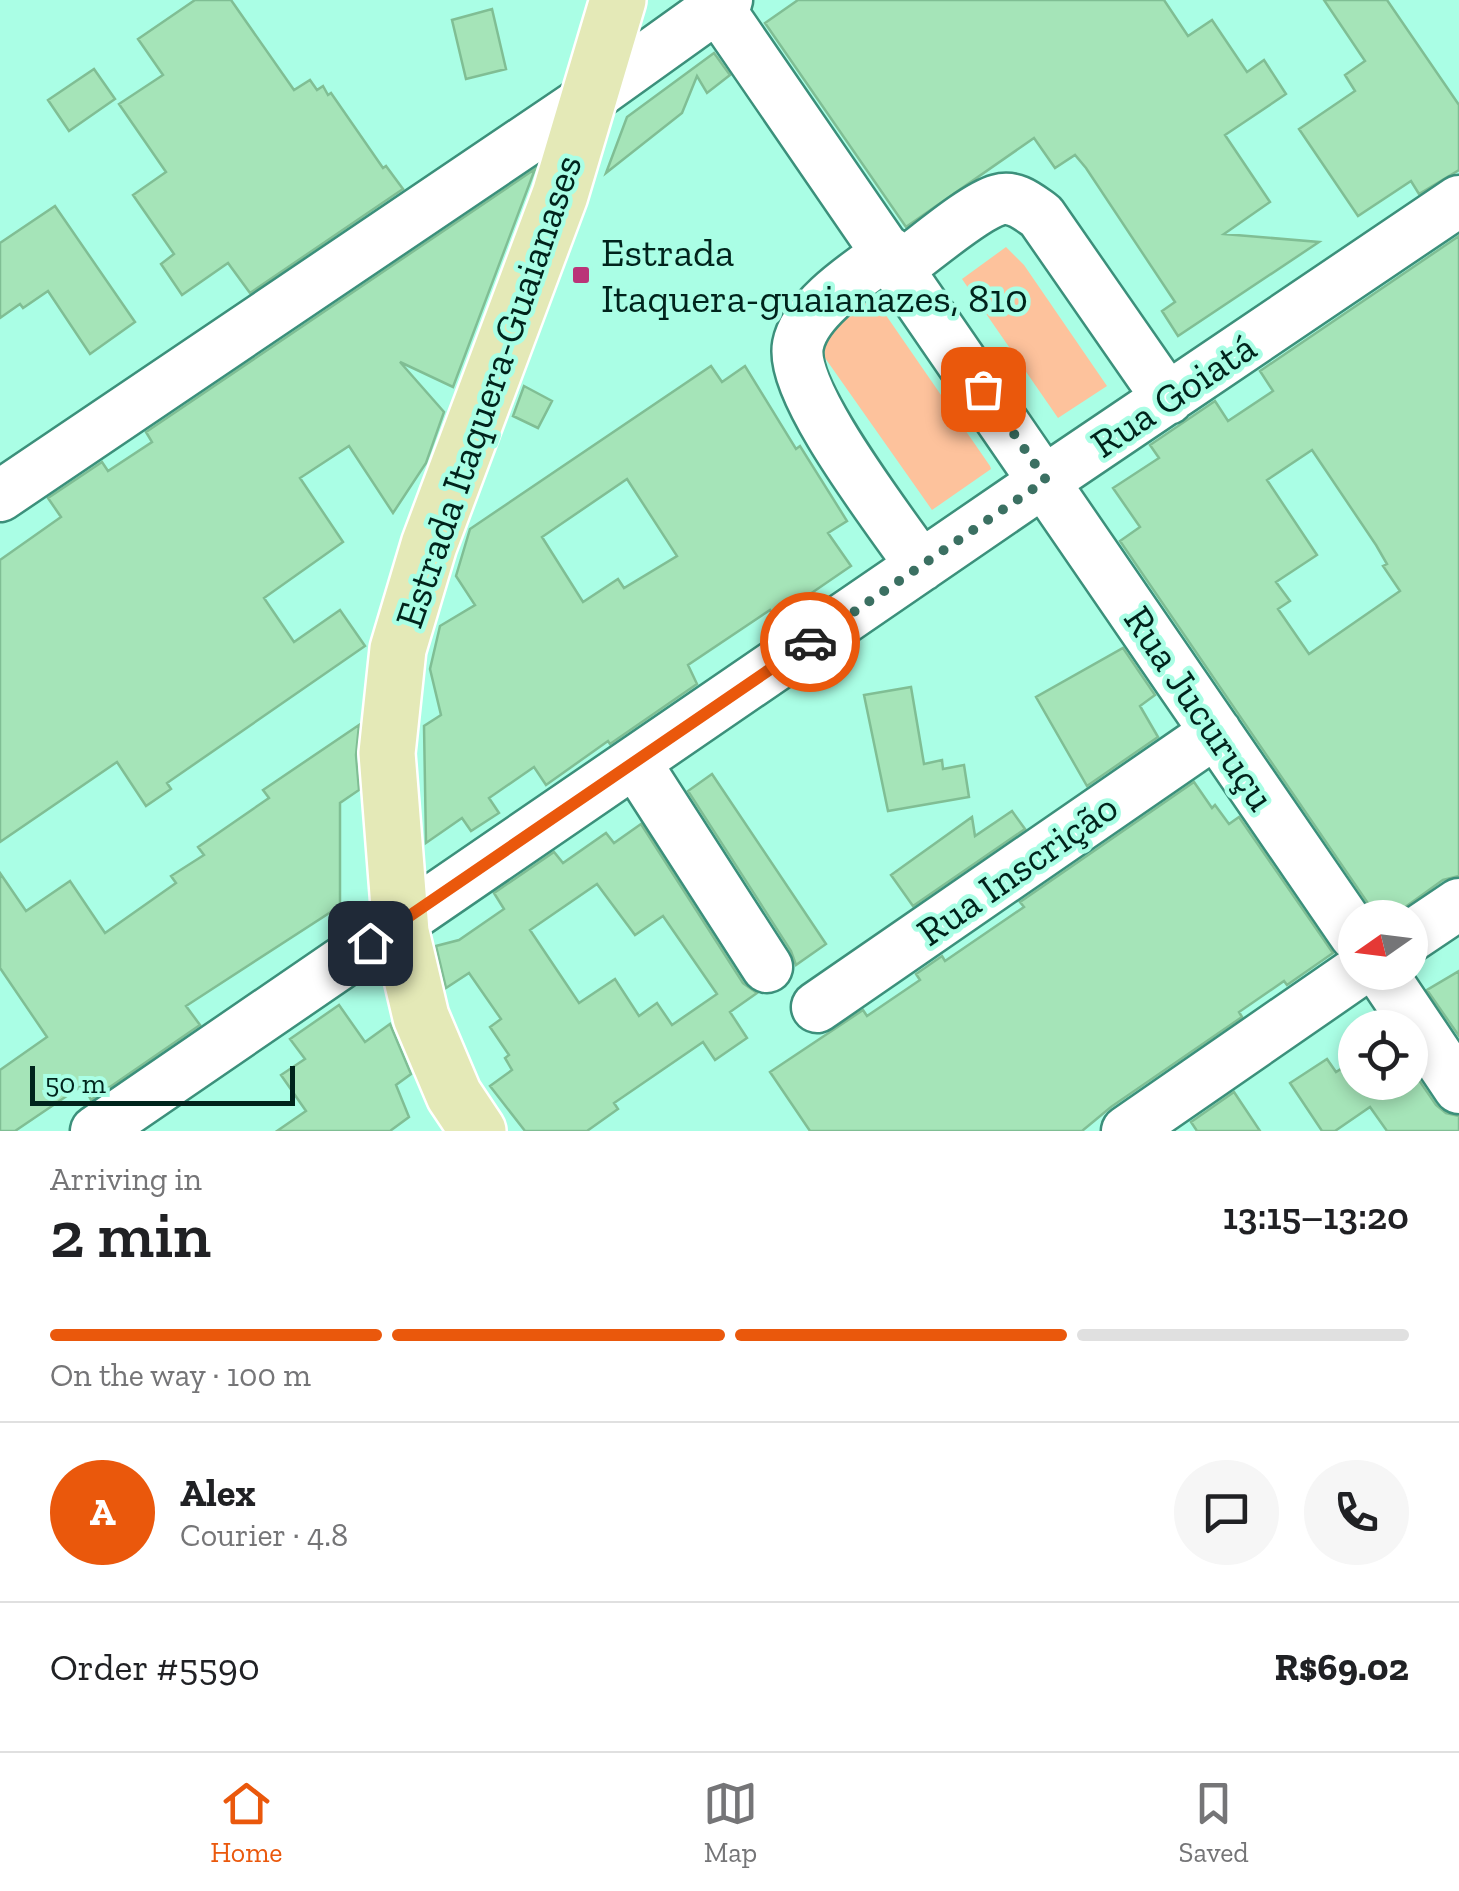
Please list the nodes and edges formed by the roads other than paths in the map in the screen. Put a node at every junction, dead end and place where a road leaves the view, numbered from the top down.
1 (618, 0) edge
2 (719, 2) edge
3 (588, 99) junction
4 (1459, 201) edge
5 (894, 260) junction
6 (1168, 399) junction
7 (1046, 480) junction
8 (0, 496) edge
9 (921, 566) junction
10 (1216, 732) junction
11 (634, 762) junction
12 (1459, 904) edge
13 (1338, 910) edge
14 (401, 922) junction
15 (1428, 925) edge
16 (767, 968) dead end
17 (1338, 985) edge
18 (1393, 990) edge
19 (818, 1006) dead end
20 (1459, 1088) edge
21 (96, 1131) edge
22 (478, 1131) edge
23 (1127, 1131) edge

1 - 3 main road, Estrada Itaquera-Guaianases
2 - 3 street
2 - 5 street
3 - 8 street
3 - 14 main road, Estrada Itaquera-Guaianases
4 - 6 street, Rua Goiatá
5 - 6 street
5 - 7 street, Rua Jucuruçu
5 - 9 street
6 - 7 street, Rua Goiatá
7 - 9 street, Rua Goiatá
7 - 10 street, Rua Jucuruçu
9 - 11 street, Rua Goiatá
10 - 13 street, Rua Jucuruçu
10 - 19 street, Rua Inscrição
11 - 14 street, Rua Goiatá
11 - 16 street
12 - 15 street
14 - 21 street, Rua Goiatá
14 - 22 main road, Estrada Itaquera-Guaianases
17 - 23 street
18 - 20 street

